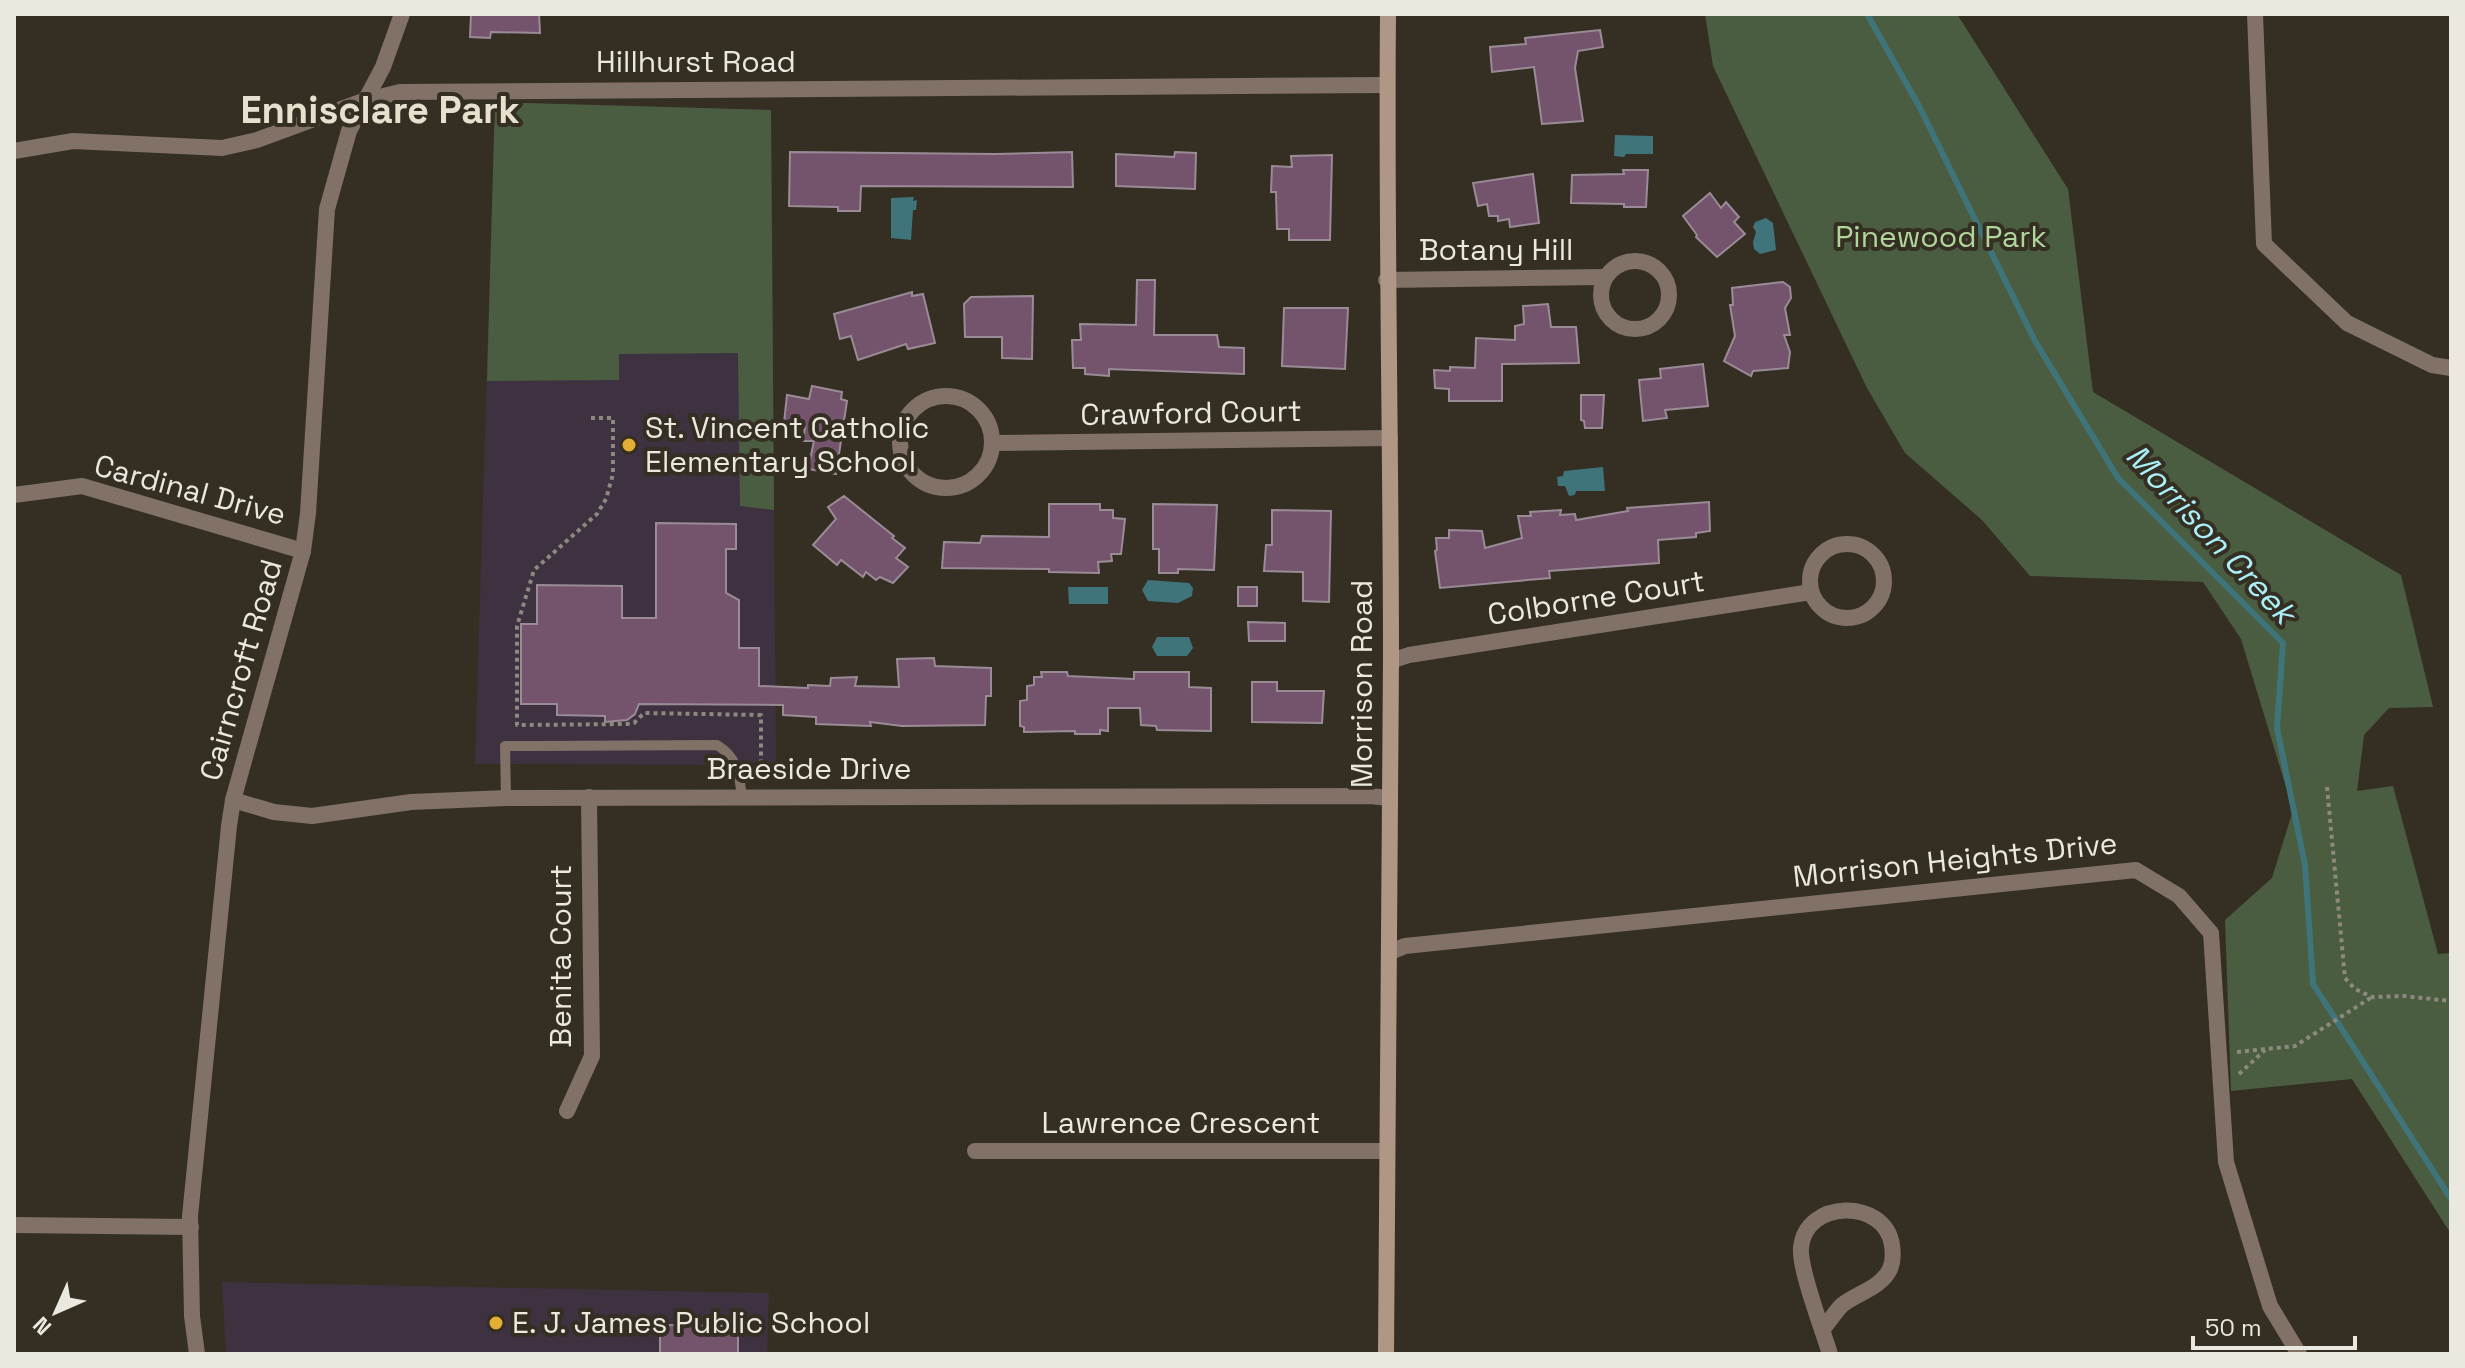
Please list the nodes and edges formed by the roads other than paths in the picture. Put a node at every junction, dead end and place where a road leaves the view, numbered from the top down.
1 (402, 14) edge
2 (1388, 14) edge
3 (2255, 14) edge
4 (1387, 85) junction
5 (363, 101) junction
6 (14, 151) edge
7 (1605, 277) junction
8 (1386, 280) junction
9 (2451, 368) edge
10 (1390, 438) junction
11 (992, 443) junction
12 (14, 495) edge
13 (303, 551) junction
14 (1811, 592) junction
15 (1391, 661) junction
16 (589, 797) junction
17 (742, 797) junction
18 (506, 798) junction
19 (1389, 798) junction
20 (233, 800) junction
21 (1390, 952) junction
22 (567, 1111) dead end
23 (975, 1151) dead end
24 (1386, 1151) junction
25 (14, 1225) edge
26 (191, 1227) junction
27 (1823, 1329) junction
28 (197, 1354) edge
29 (1386, 1354) edge
30 (1830, 1354) edge
31 (2299, 1354) edge

1 - 5 street, Cairncroft Road
2 - 4 street, Morrison Road
3 - 9 street
4 - 5 street, Hillhurst Road
4 - 8 street, Morrison Road
5 - 6 street, Hillhurst Road
5 - 13 street, Cairncroft Road
7 - 7 street, Botany Hill
7 - 8 street, Botany Hill
8 - 10 street, Morrison Road
10 - 11 street, Crawford Court
10 - 15 street, Morrison Road
11 - 11 street
12 - 13 street, Cardinal Drive
13 - 20 street, Cairncroft Road
14 - 14 street
14 - 15 street, Colborne Court
15 - 19 street, Morrison Road
16 - 17 street, Braeside Drive
16 - 18 street, Braeside Drive
16 - 22 street, Benita Court
17 - 18 lane
17 - 19 street, Braeside Drive
18 - 20 street, Braeside Drive
19 - 21 street, Morrison Road
20 - 26 street, Cairncroft Road
21 - 24 street, Morrison Road
21 - 31 street, Morrison Heights Drive
23 - 24 street, Lawrence Crescent
24 - 29 street, Morrison Road
25 - 26 street
26 - 28 street, Cairncroft Road
27 - 27 street
27 - 30 street

